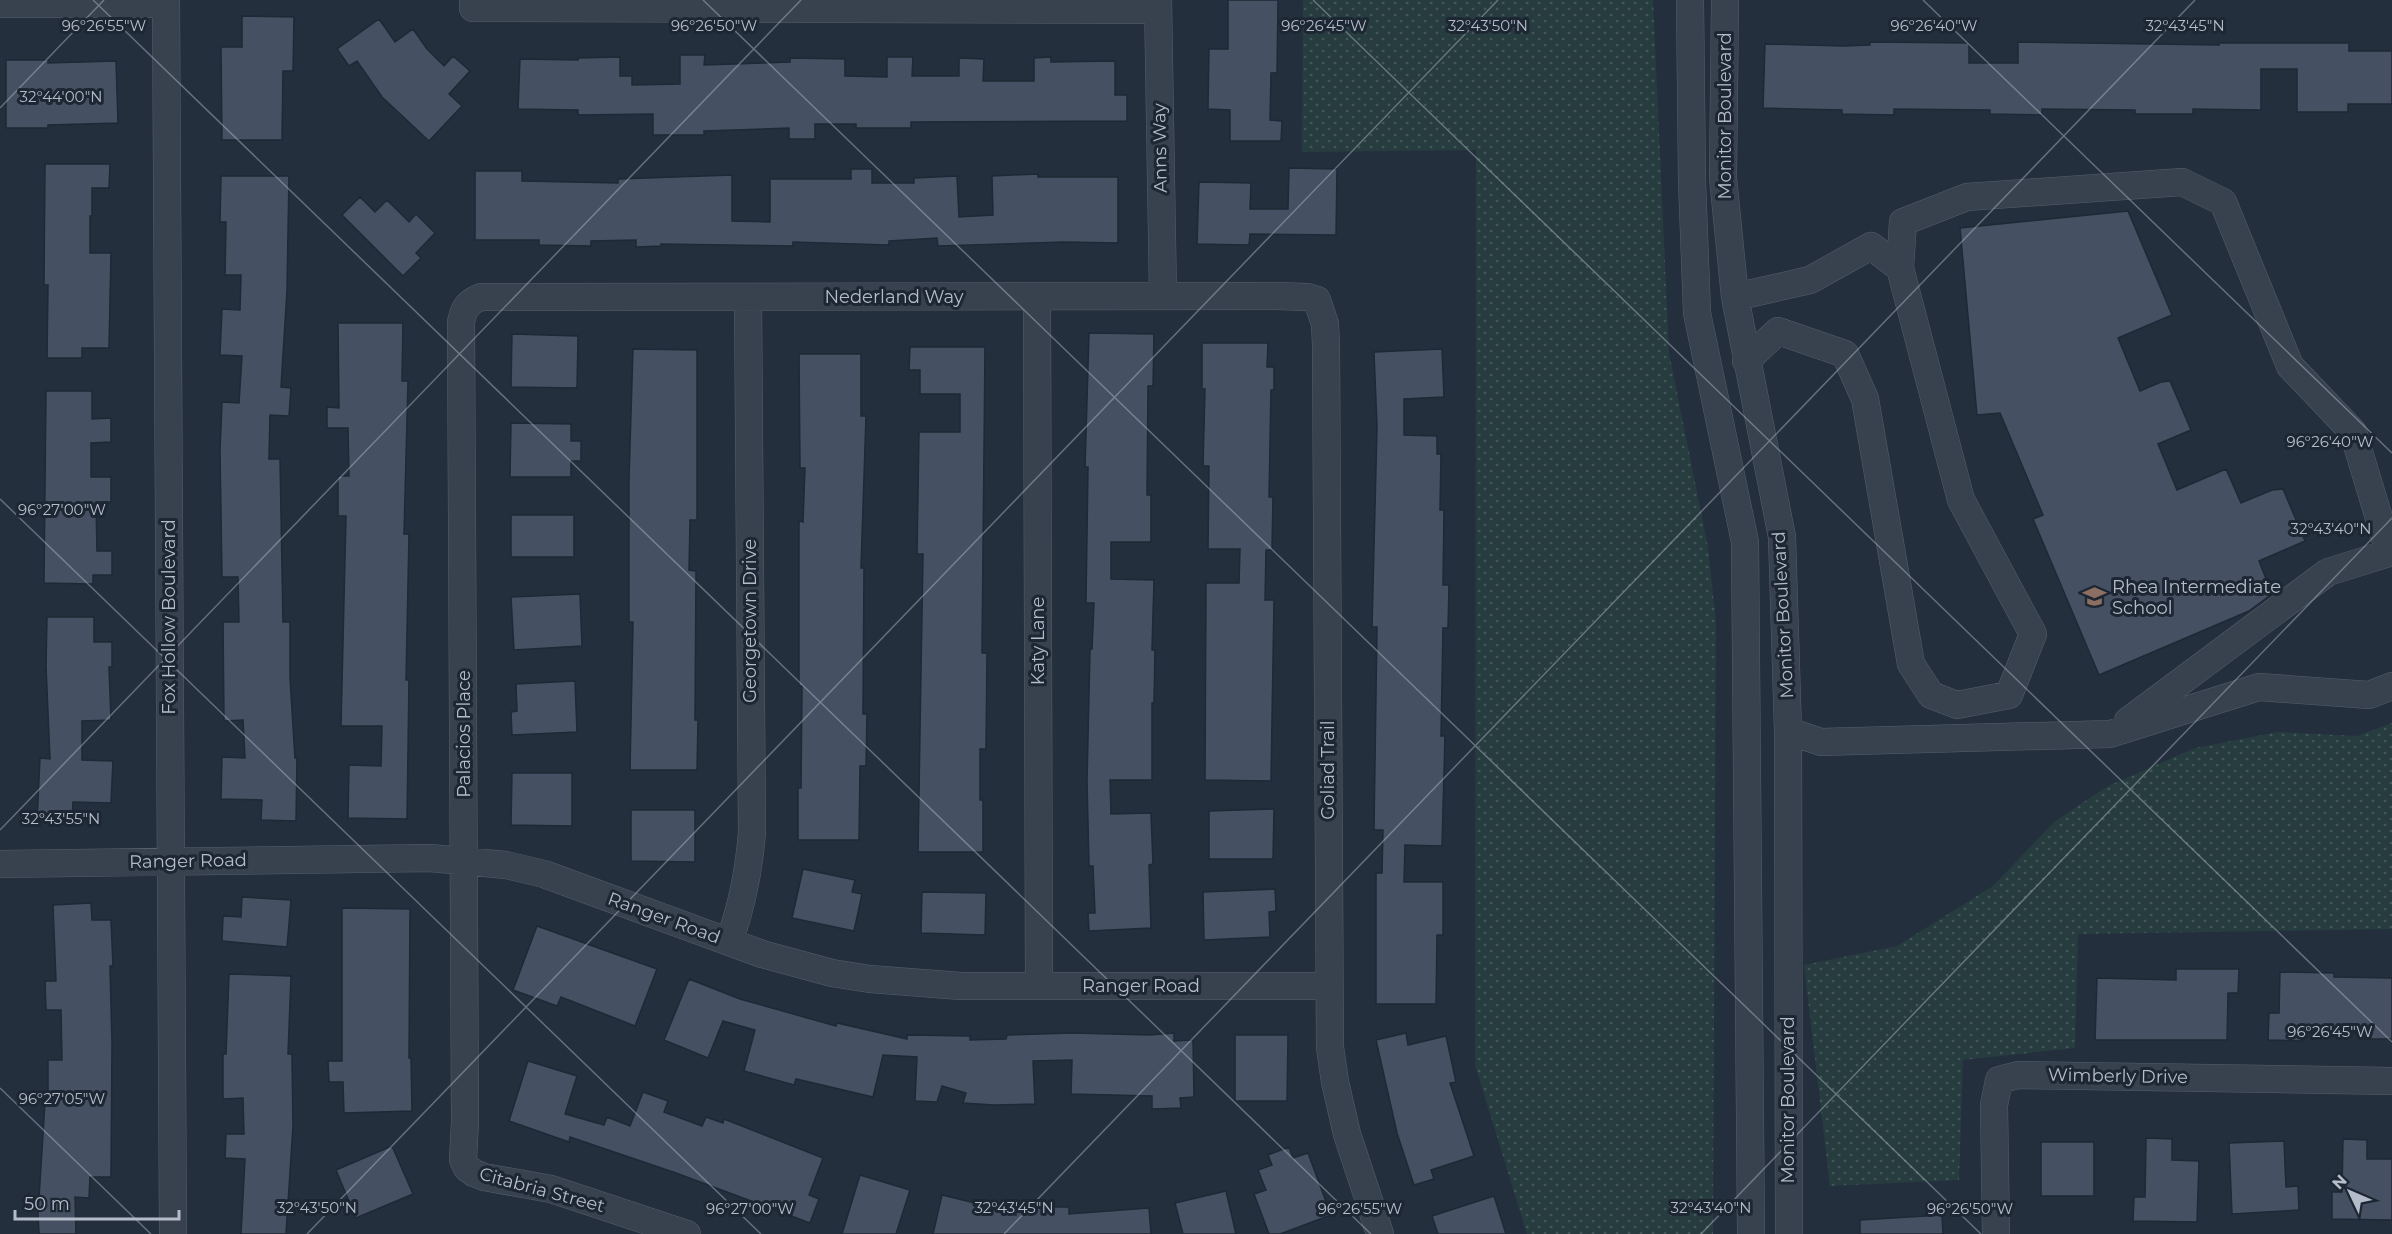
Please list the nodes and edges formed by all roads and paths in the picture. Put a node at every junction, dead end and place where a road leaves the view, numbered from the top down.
1 (1690, 0) edge
2 (1725, 0) edge
3 (166, 2) edge
4 (0, 4) edge
5 (473, 4) edge
6 (1158, 5) edge
7 (1900, 268) junction
8 (1037, 296) junction
9 (1163, 296) junction
10 (748, 297) junction
11 (1735, 297) junction
12 (1317, 300) joint
13 (470, 301) joint
14 (1746, 361) junction
15 (2390, 552) edge
16 (2392, 686) edge
17 (1788, 731) junction
18 (2110, 734) junction
19 (170, 861) junction
20 (464, 861) junction
21 (0, 864) edge
22 (729, 942) junction
23 (1039, 986) junction
24 (1328, 986) junction
25 (2392, 1081) edge
26 (467, 1168) joint
27 (173, 1234) edge
28 (687, 1234) edge
29 (1380, 1234) edge
30 (1750, 1234) edge
31 (1789, 1234) edge
32 (1996, 1234) edge

1 - 30 street, Monitor Boulevard
2 - 11 street, Monitor Boulevard
3 - 4 street
3 - 19 street, Fox Hollow Boulevard
5 - 6 street
6 - 9 street, Anns Way
7 - 11 street
7 - 14 street
7 - 15 street
8 - 9 street, Nederland Way
8 - 10 street, Nederland Way
8 - 23 street, Katy Lane
9 - 12 street, Nederland Way
10 - 13 street, Nederland Way
10 - 22 street, Georgetown Drive
11 - 14 street, Monitor Boulevard
12 - 24 street, Goliad Trail
13 - 20 street, Palacios Place
14 - 17 street, Monitor Boulevard
15 - 18 street
16 - 18 street
17 - 18 street
17 - 31 street, Monitor Boulevard
19 - 20 street, Ranger Road
19 - 21 street, Ranger Road
19 - 27 street, Fox Hollow Boulevard
20 - 22 street, Ranger Road
20 - 26 street, Palacios Place
22 - 23 street, Ranger Road
23 - 24 street, Ranger Road
24 - 29 street, Goliad Trail
25 - 32 street, Wimberly Drive
26 - 28 street, Citabria Street

